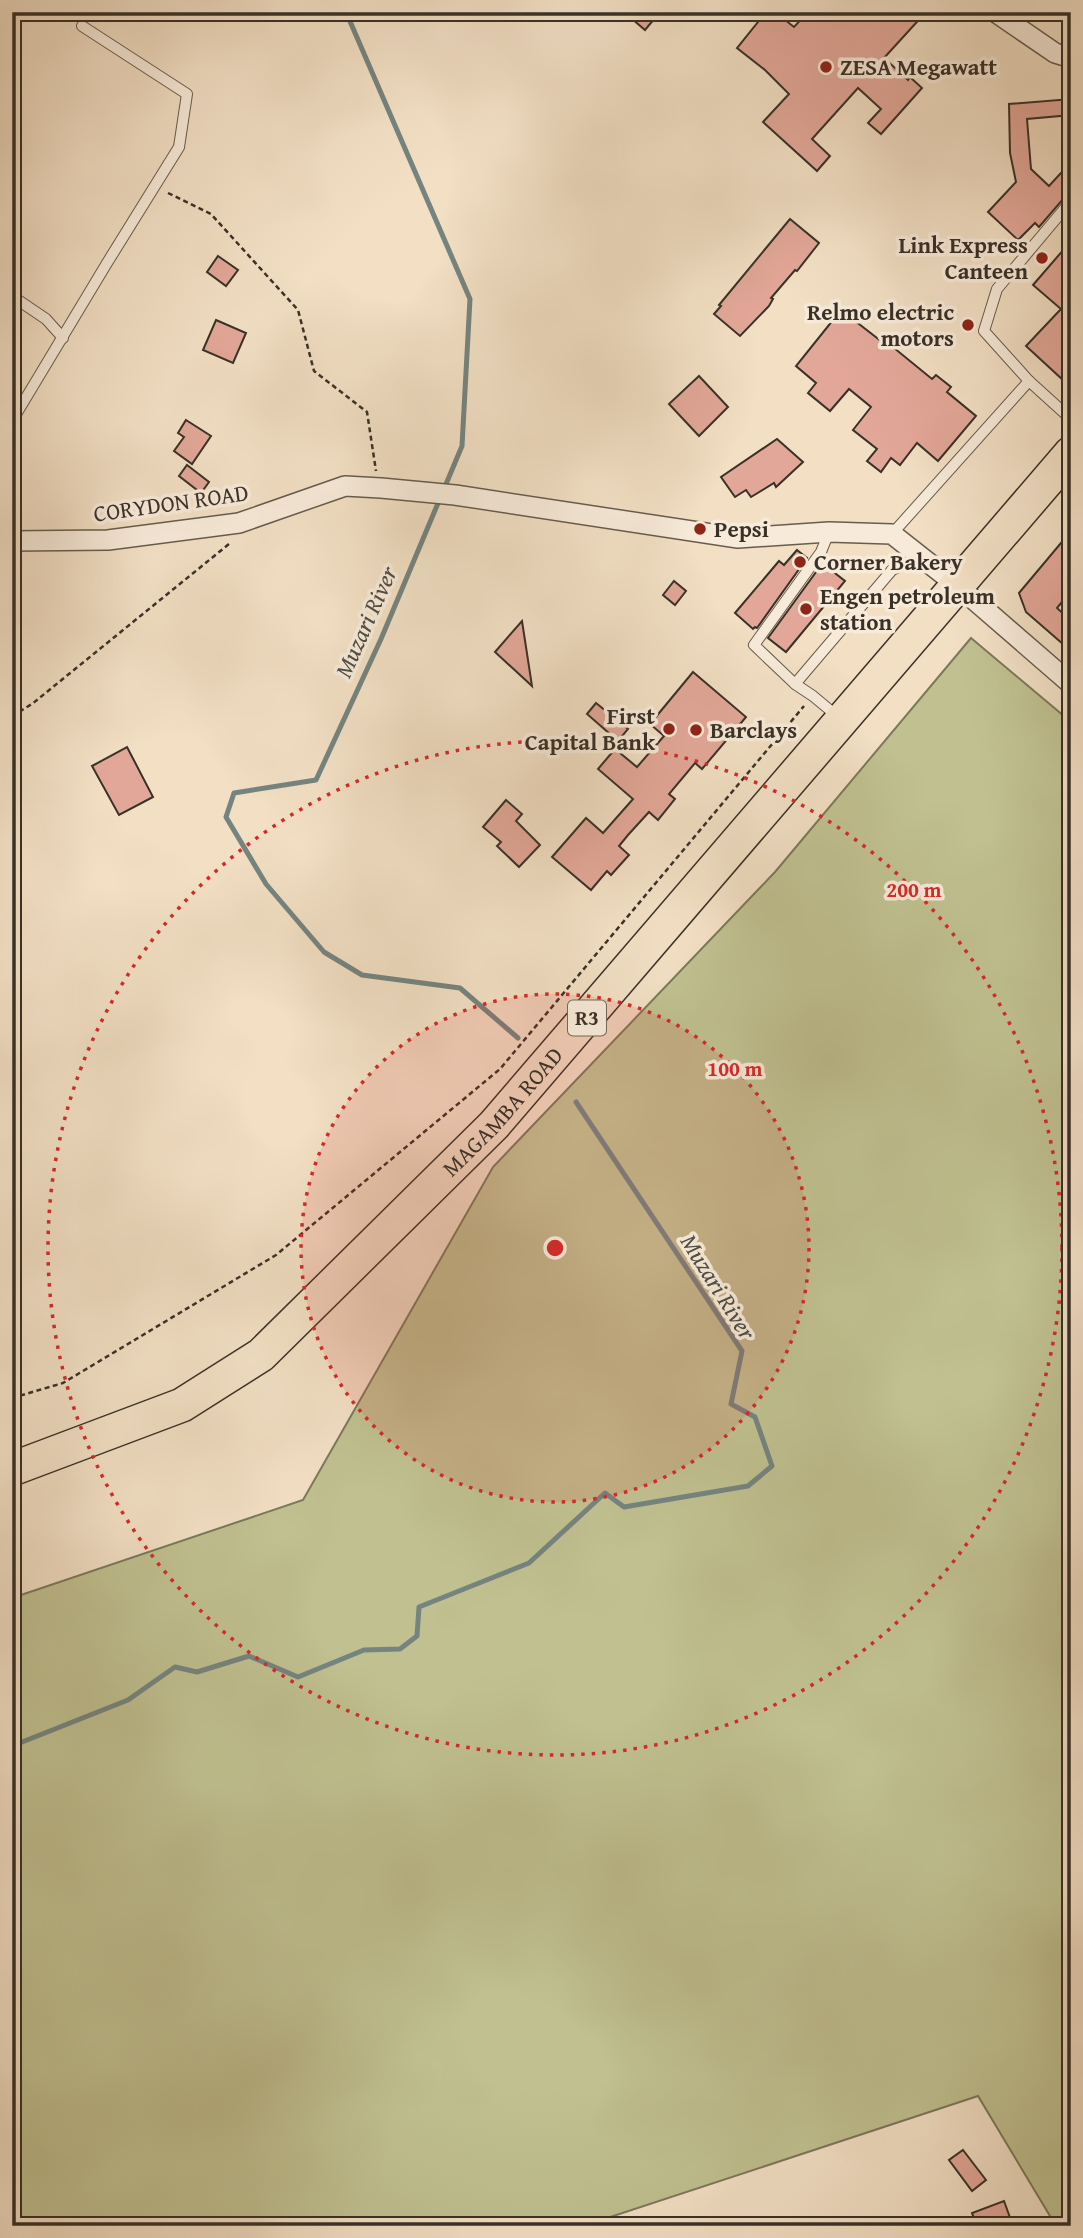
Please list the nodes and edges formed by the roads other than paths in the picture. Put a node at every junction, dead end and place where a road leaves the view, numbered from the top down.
1 (995, 12) edge
2 (82, 26) dead end
3 (1071, 58) edge
4 (1071, 201) edge
5 (12, 296) edge
6 (63, 338) junction
7 (1029, 381) junction
8 (1071, 419) edge
9 (12, 421) edge
10 (1071, 453) edge
11 (829, 532) junction
12 (892, 534) junction
13 (12, 541) edge
14 (920, 557) junction
15 (958, 586) junction
16 (1068, 676) edge
17 (795, 684) junction
18 (843, 721) junction
19 (12, 1469) edge

1 - 3 street
2 - 6 lane
4 - 7 lane
5 - 6 lane
6 - 9 lane
7 - 8 lane
7 - 12 lane
10 - 15 highway, MAGAMBA ROAD / R3
11 - 12 street, CORYDON ROAD
11 - 13 street, CORYDON ROAD
11 - 17 lane
12 - 14 street
14 - 15 street
14 - 17 lane
15 - 16 street
15 - 18 highway, MAGAMBA ROAD / R3
17 - 18 lane
18 - 19 highway, MAGAMBA ROAD / R3

